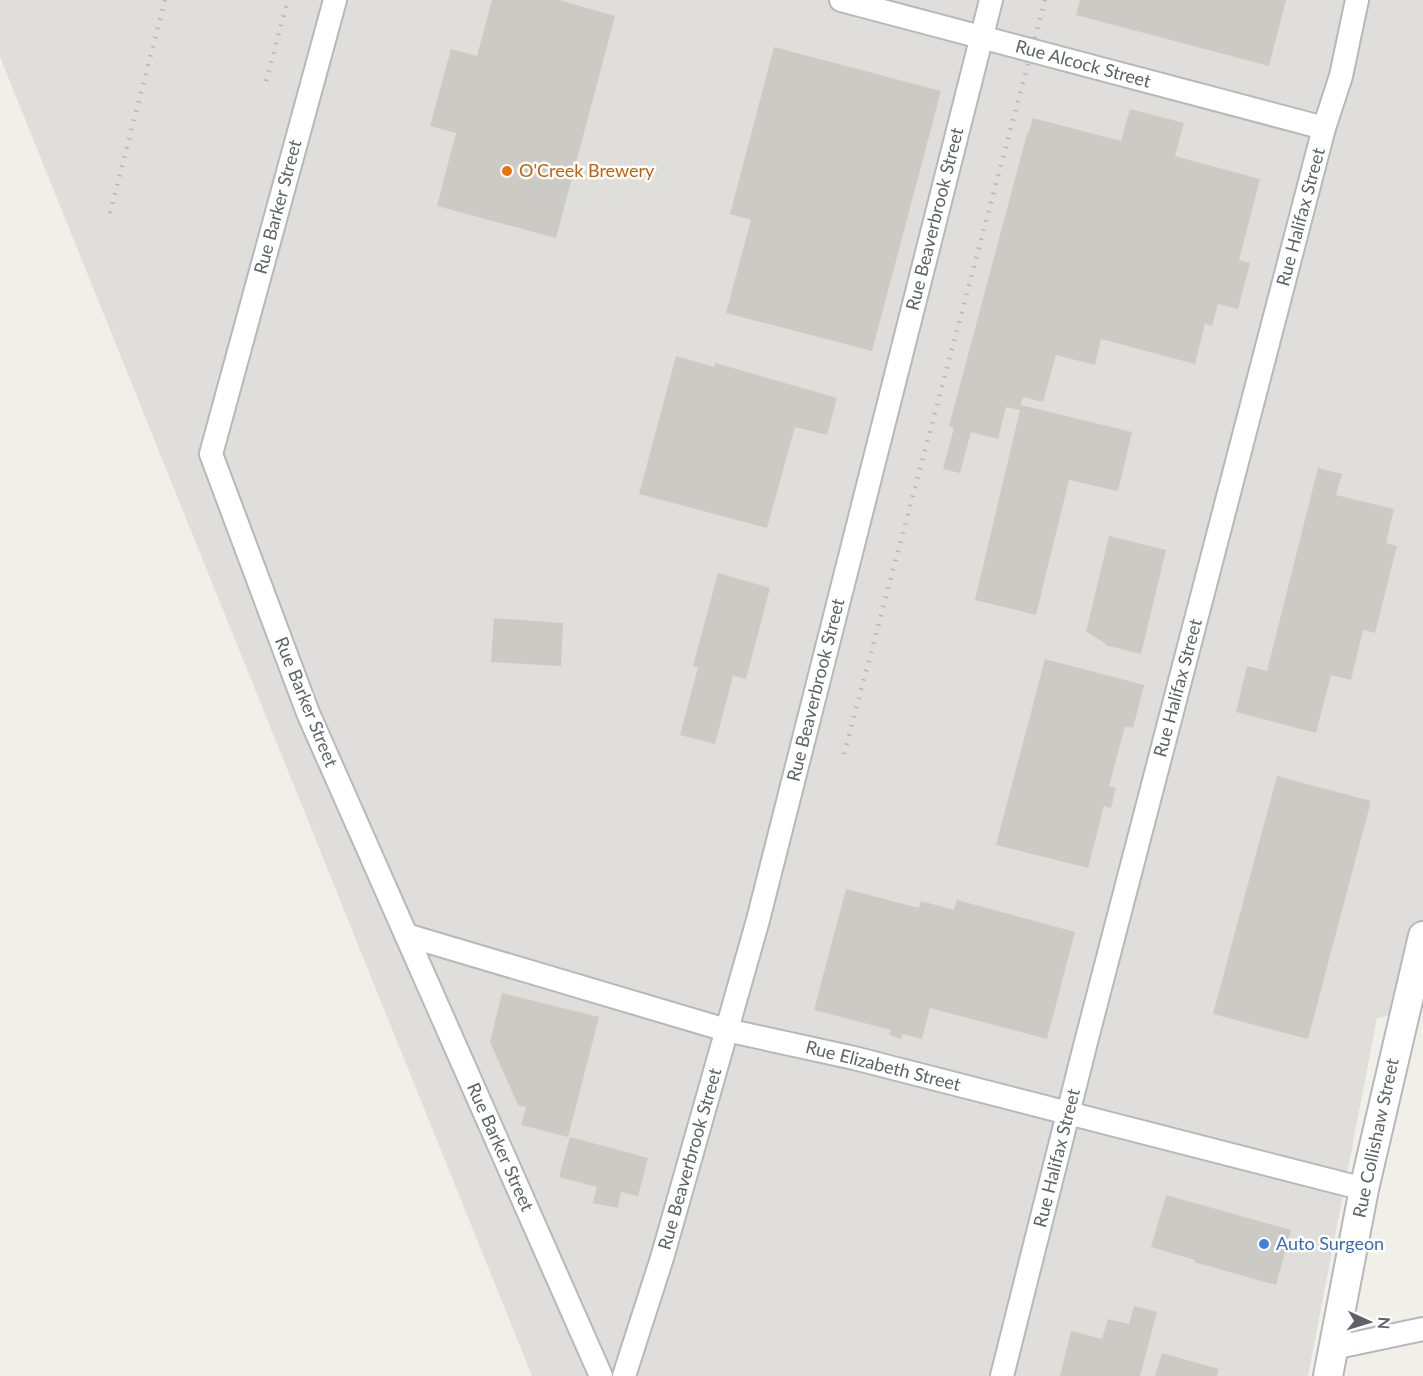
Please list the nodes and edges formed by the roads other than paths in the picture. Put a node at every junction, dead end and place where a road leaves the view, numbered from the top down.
1 (335, 0) edge
2 (841, 0) edge
3 (991, 0) edge
4 (1357, 0) edge
5 (981, 38) junction
6 (1324, 128) junction
7 (406, 935) junction
8 (1423, 936) edge
9 (1419, 968) edge
10 (726, 1030) junction
11 (1069, 1113) junction
12 (1364, 1189) junction
13 (1423, 1329) edge
14 (1333, 1348) junction
15 (601, 1376) edge
16 (624, 1376) edge
17 (1002, 1376) edge
18 (1328, 1376) edge

1 - 7 street, Rue Barker Street
2 - 5 street, Rue Alcock Street
3 - 5 street, Rue Beaverbrook Street
4 - 6 street, Rue Halifax Street
5 - 6 street, Rue Alcock Street
5 - 10 street, Rue Beaverbrook Street
6 - 11 street, Rue Halifax Street
7 - 10 street, Rue Elizabeth Street
7 - 15 street, Rue Barker Street
8 - 9 street, Rue Collishaw Street
9 - 12 street, Rue Collishaw Street
10 - 11 street, Rue Elizabeth Street
10 - 16 street, Rue Beaverbrook Street
11 - 12 street, Rue Elizabeth Street
11 - 17 street, Rue Halifax Street
12 - 14 street, Rue Collishaw Street
13 - 14 street
14 - 18 street, Rue Collishaw Street

